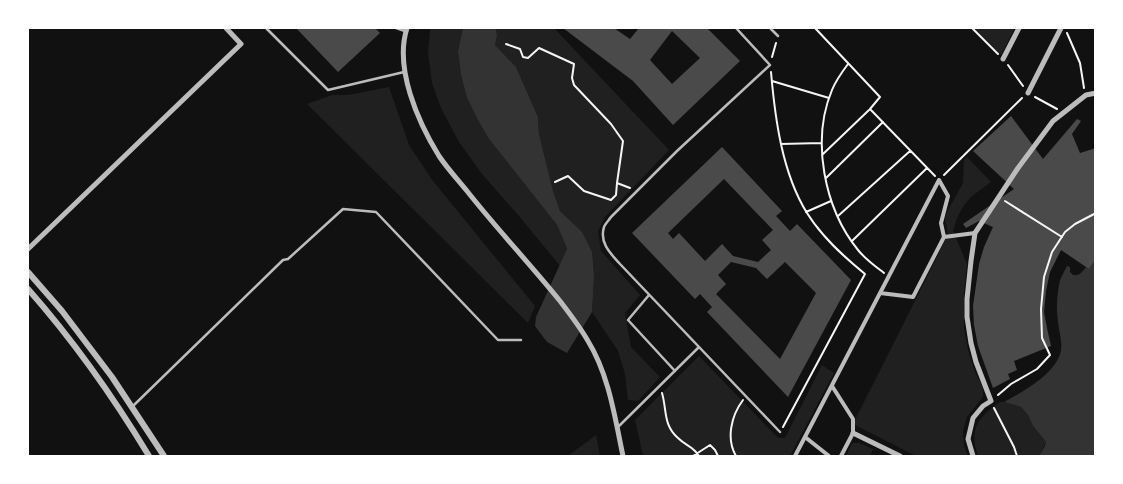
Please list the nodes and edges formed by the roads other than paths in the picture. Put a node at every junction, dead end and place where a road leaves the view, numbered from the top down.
1 (226, 28) edge
2 (266, 28) edge
3 (396, 28) edge
4 (736, 28) edge
5 (770, 28) edge
6 (1019, 28) edge
7 (1062, 28) edge
8 (406, 29) edge
9 (778, 36) road end
10 (1003, 59) dead end
11 (404, 72) junction
12 (1028, 93) road end
13 (1096, 93) edge
14 (975, 233) junction
15 (944, 237) junction
16 (28, 249) edge
17 (28, 272) edge
18 (28, 289) edge
19 (880, 294) junction
20 (649, 295) junction
21 (521, 340) dead end
22 (699, 348) junction
23 (675, 371) junction
24 (832, 386) junction
25 (132, 407) junction
26 (617, 428) junction
27 (780, 432) road end
28 (853, 433) junction
29 (805, 438) junction
30 (149, 456) edge
31 (164, 456) edge
32 (623, 456) edge
33 (795, 456) edge
34 (829, 456) edge
35 (841, 456) edge
36 (900, 456) edge
37 (973, 456) edge

1 - 16 street
2 - 11 lane
3 - 8 lane
4 - 20 lane
5 - 9 lane
6 - 10 street
7 - 12 street
8 - 11 street
11 - 26 street
13 - 14 street
14 - 15 street
14 - 37 street
15 - 19 street
15 - 19 street
17 - 25 street
18 - 30 street
19 - 24 street
20 - 22 lane
20 - 23 lane
21 - 25 lane
22 - 23 lane
22 - 27 lane
23 - 26 lane
24 - 28 street
24 - 29 street
25 - 31 street
26 - 32 street
28 - 35 street
28 - 36 street
29 - 33 street
29 - 34 street

